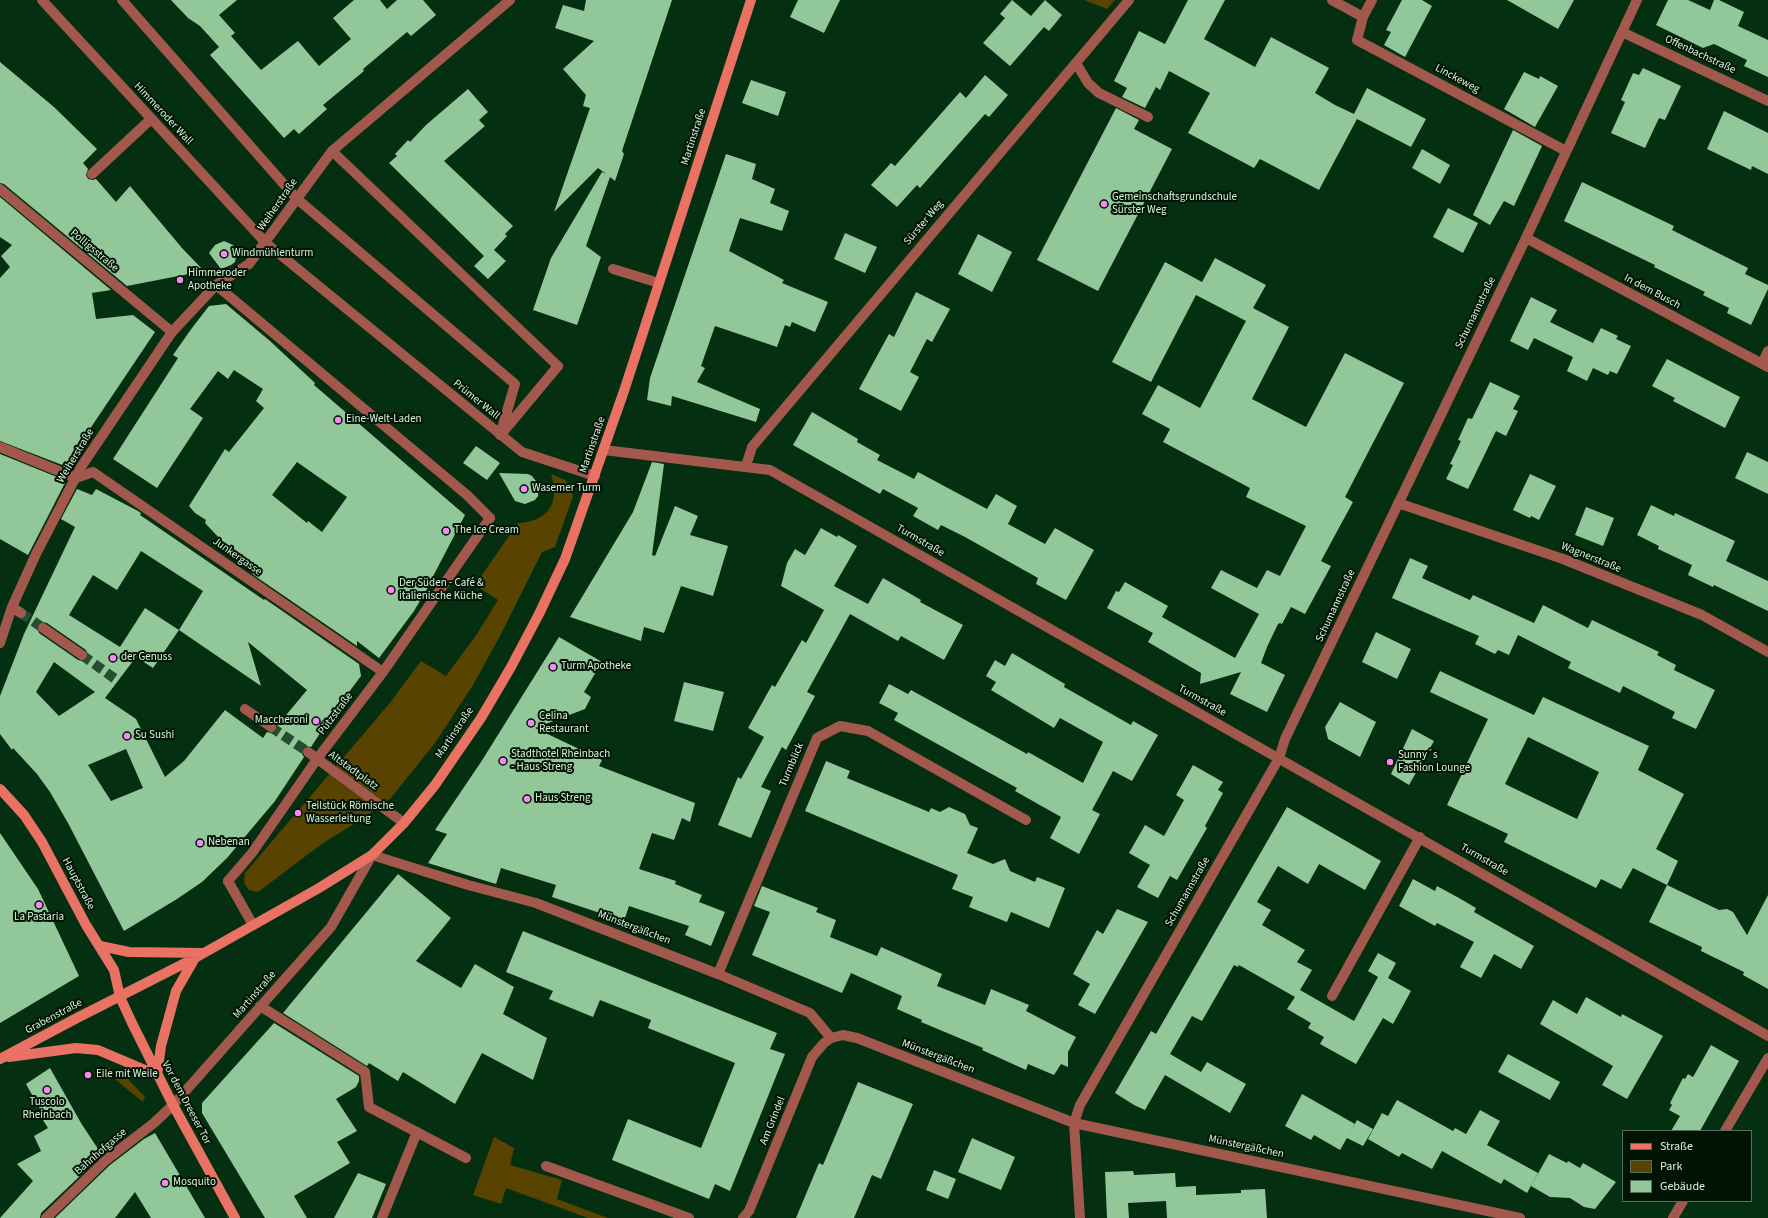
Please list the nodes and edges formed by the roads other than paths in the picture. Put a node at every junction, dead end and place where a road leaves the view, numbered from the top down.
1 (42, 0) edge
2 (122, 0) edge
3 (510, 0) edge
4 (751, 0) edge
5 (1129, 0) edge
6 (1332, 0) edge
7 (1372, 0) edge
8 (1637, 0) edge
9 (1363, 17) junction
10 (1622, 32) junction
11 (1076, 63) junction
12 (1768, 101) edge
13 (1148, 117) dead end
14 (151, 119) junction
15 (332, 151) junction
16 (1566, 151) junction
17 (92, 174) dead end
18 (0, 189) edge
19 (296, 198) junction
20 (1526, 238) junction
21 (266, 243) junction
22 (613, 269) dead end
23 (659, 283) junction
24 (216, 286) junction
25 (172, 332) junction
26 (1768, 351) edge
27 (1765, 365) edge
28 (500, 435) junction
29 (0, 447) edge
30 (604, 450) junction
31 (746, 466) junction
32 (595, 476) junction
33 (76, 478) junction
34 (1398, 503) junction
35 (12, 607) junction
36 (21, 613) tunnel mouth
37 (43, 628) tunnel mouth
38 (0, 643) edge
39 (1768, 652) edge
40 (82, 655) tunnel mouth
41 (383, 672) junction
42 (245, 709) dead end
43 (271, 727) tunnel mouth
44 (308, 752) tunnel mouth
45 (1279, 758) junction
46 (317, 759) junction
47 (0, 790) edge
48 (1026, 820) dead end
49 (404, 823) junction
50 (1420, 838) junction
51 (372, 855) junction
52 (252, 925) junction
53 (100, 946) junction
54 (199, 956) junction
55 (718, 974) junction
56 (1332, 996) dead end
57 (120, 997) junction
58 (260, 1006) junction
59 (1768, 1036) edge
60 (831, 1038) junction
61 (1768, 1058) edge
62 (1, 1059) edge
63 (157, 1075) junction
64 (173, 1105) junction
65 (1074, 1123) junction
66 (1726, 1130) edge
67 (417, 1132) junction
68 (466, 1158) dead end
69 (546, 1166) dead end
70 (1682, 1202) edge
71 (46, 1218) edge
72 (235, 1218) edge
73 (382, 1218) edge
74 (689, 1218) edge
75 (743, 1218) edge
76 (1080, 1218) edge
77 (1520, 1218) edge
78 (1673, 1218) edge

1 - 14 street, Himmeroder Wall
2 - 19 street
3 - 15 street, Weiherstraße
4 - 23 main road, Martinstraße
5 - 11 street, Sürster Weg
6 - 9 street
7 - 9 street, Linckeweg
8 - 10 street, Schumannstraße
9 - 16 street, Linckeweg
10 - 12 street, Offenbachstraße
10 - 16 street, Schumannstraße
11 - 13 street
11 - 31 street, Sürster Weg
14 - 17 street
14 - 21 street, Himmeroder Wall
15 - 19 street, Weiherstraße
15 - 28 street
16 - 20 street, Schumannstraße
18 - 25 street, Polligsstraße
19 - 21 street, Weiherstraße
19 - 28 street, Prümer Wall
20 - 27 street, In dem Busch
20 - 34 street, Schumannstraße
21 - 24 street, Weiherstraße
21 - 28 street, Prümer Wall
22 - 23 street
23 - 30 main road, Martinstraße
24 - 25 street, Weiherstraße
24 - 41 street, Pützstraße
25 - 33 street, Weiherstraße
26 - 27 street
28 - 32 street
29 - 33 street
30 - 31 street, Turmstraße
30 - 32 main road, Martinstraße
31 - 45 street, Turmstraße
32 - 49 main road, Martinstraße
33 - 35 street, Weiherstraße
33 - 41 street, Junkergasse
34 - 39 street, Wagnerstraße
34 - 45 street, Schumannstraße
35 - 36 street
35 - 38 street, Weiherstraße
37 - 40 street
41 - 46 street, Pützstraße
42 - 43 street
44 - 46 street, Altstadtplatz
45 - 50 street, Turmstraße
45 - 65 street, Schumannstraße
46 - 49 street, Altstadtplatz
46 - 52 street, Pützstraße
47 - 53 main road, Hauptstraße
48 - 55 street, Turmblick
49 - 51 main road, Martinstraße
50 - 56 street
50 - 59 street, Turmstraße
51 - 52 main road, Martinstraße
51 - 55 street, Münstergäßchen
51 - 58 street, Martinstraße
52 - 54 main road, Martinstraße
53 - 54 main road
53 - 57 main road, Hauptstraße
54 - 57 main road, Martinstraße
54 - 63 main road
55 - 60 street, Münstergäßchen
57 - 62 main road, Grabenstraße
57 - 63 main road, Vor dem Dreeser Tor
58 - 64 street, Martinstraße
58 - 67 street
60 - 65 street, Münstergäßchen
60 - 75 street, Am Grindel
61 - 66 street
62 - 63 main road
63 - 64 main road, Vor dem Dreeser Tor
64 - 71 street, Bahnhofgasse
64 - 72 main road, Vor dem Dreeser Tor
65 - 76 street, Schumannstraße
65 - 77 street, Münstergäßchen
67 - 68 street
67 - 73 street
69 - 74 street
70 - 78 street

